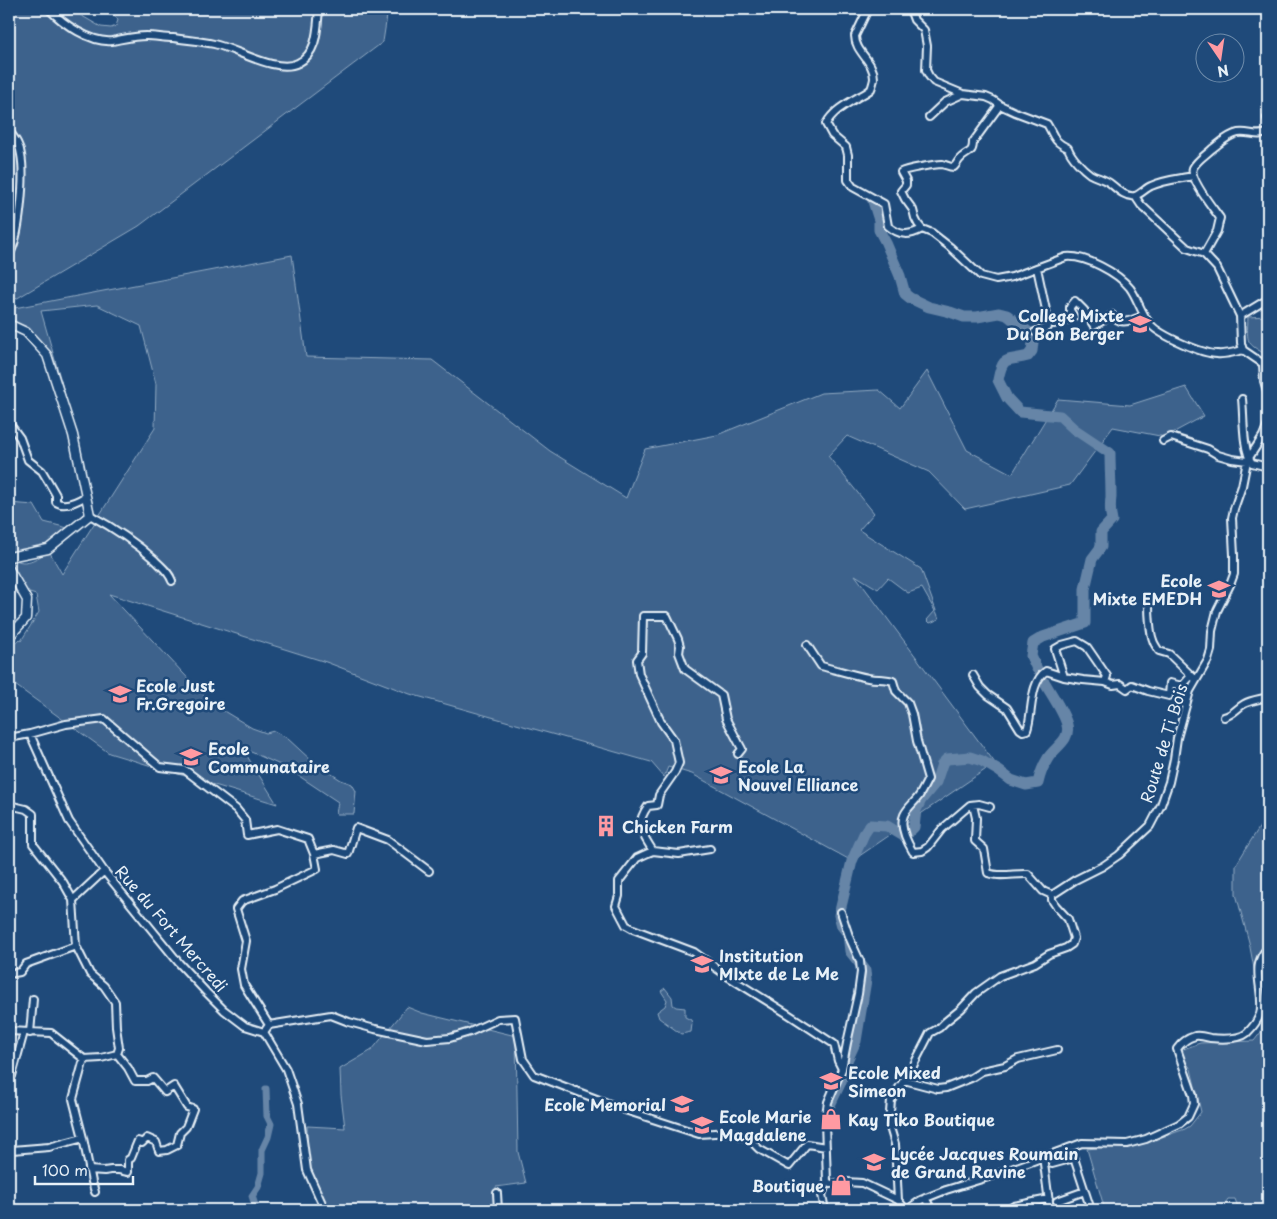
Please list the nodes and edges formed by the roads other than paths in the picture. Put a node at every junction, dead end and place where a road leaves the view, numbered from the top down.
1 (49, 9) edge
2 (319, 9) edge
3 (868, 9) edge
4 (910, 9) edge
5 (963, 94) junction
6 (1000, 105) junction
7 (929, 117) dead end
8 (9, 131) edge
9 (1268, 132) edge
10 (1193, 176) junction
11 (1135, 196) junction
12 (922, 229) junction
13 (1204, 254) junction
14 (9, 255) edge
15 (1037, 268) junction
16 (1268, 302) edge
17 (1240, 316) junction
18 (1145, 317) junction
19 (9, 324) edge
20 (1047, 324) junction
21 (1035, 332) dead end
22 (1243, 350) junction
23 (1266, 366) edge
24 (1268, 394) edge
25 (1242, 399) dead end
26 (9, 423) edge
27 (1268, 424) edge
28 (1163, 441) dead end
29 (1248, 459) junction
30 (1268, 467) edge
31 (86, 496) junction
32 (90, 515) junction
33 (9, 557) edge
34 (9, 569) edge
35 (172, 581) dead end
36 (1149, 605) dead end
37 (9, 637) edge
38 (807, 645) dead end
39 (973, 675) dead end
40 (1064, 677) junction
41 (1194, 678) junction
42 (1105, 682) junction
43 (1268, 697) edge
44 (1224, 717) dead end
45 (30, 734) junction
46 (9, 738) edge
47 (738, 754) dead end
48 (9, 805) edge
49 (973, 805) junction
50 (990, 807) dead end
51 (710, 849) dead end
52 (653, 851) junction
53 (314, 854) junction
54 (104, 871) junction
55 (429, 871) dead end
56 (1052, 894) junction
57 (73, 900) junction
58 (841, 912) dead end
59 (76, 946) junction
60 (1268, 948) edge
61 (9, 974) edge
62 (33, 999) dead end
63 (269, 1025) junction
64 (9, 1031) edge
65 (27, 1032) junction
66 (264, 1032) junction
67 (1057, 1050) dead end
68 (117, 1054) junction
69 (84, 1059) junction
70 (842, 1069) junction
71 (9, 1078) edge
72 (904, 1080) junction
73 (83, 1138) junction
74 (826, 1147) junction
75 (9, 1153) edge
76 (1043, 1156) junction
77 (1052, 1164) dead end
78 (89, 1170) junction
79 (827, 1182) junction
80 (95, 1192) dead end
81 (1084, 1192) junction
82 (497, 1193) dead end
83 (925, 1198) junction
84 (898, 1200) junction
85 (1049, 1200) junction
86 (1057, 1201) dead end
87 (1023, 1207) edge
88 (324, 1210) edge
89 (498, 1210) edge
90 (825, 1210) edge
91 (906, 1210) edge
92 (932, 1210) edge
93 (1010, 1210) edge
94 (1050, 1210) edge
95 (1091, 1210) edge

1 - 2 street
3 - 12 street
4 - 5 street
5 - 6 street
5 - 7 street
6 - 11 street
6 - 12 street
8 - 14 street
9 - 10 street
10 - 11 street
10 - 13 street
11 - 13 street
12 - 15 street
13 - 17 street
15 - 18 street
15 - 20 street
16 - 17 street
17 - 22 street
18 - 20 street
18 - 22 street
19 - 31 street
20 - 21 street
22 - 23 street
23 - 24 street
25 - 29 street
26 - 31 street
27 - 29 street, Route de Ti Bois
28 - 29 street
29 - 30 street
29 - 41 street, Route de Ti Bois
31 - 32 street
32 - 33 street
32 - 35 street
34 - 37 street
36 - 41 street
38 - 49 street
39 - 40 street
40 - 42 street
40 - 42 street
41 - 42 street
41 - 56 street, Route de Ti Bois
43 - 44 street
45 - 46 street
45 - 53 street
45 - 54 street, Rue du Fort Mercredi
47 - 52 street
48 - 57 street
49 - 50 street
49 - 56 street
51 - 52 street
52 - 70 street
53 - 55 street
53 - 63 street
54 - 57 street
54 - 66 street, Rue du Fort Mercredi
56 - 72 street
57 - 59 street
58 - 70 street
59 - 61 street
59 - 68 street
60 - 76 street
62 - 65 street
63 - 66 street
63 - 74 street
64 - 65 street
65 - 69 street
65 - 71 street
66 - 88 street
67 - 72 street
68 - 69 street
68 - 78 street
69 - 73 street
70 - 74 street
72 - 84 street
73 - 75 street
73 - 78 street
74 - 79 street
76 - 83 street
76 - 85 street
77 - 81 street
78 - 80 street
79 - 84 street
79 - 90 street
81 - 86 street
81 - 95 street
82 - 89 street
83 - 91 street
83 - 92 street
84 - 91 street
85 - 87 street
85 - 94 street
87 - 93 street

